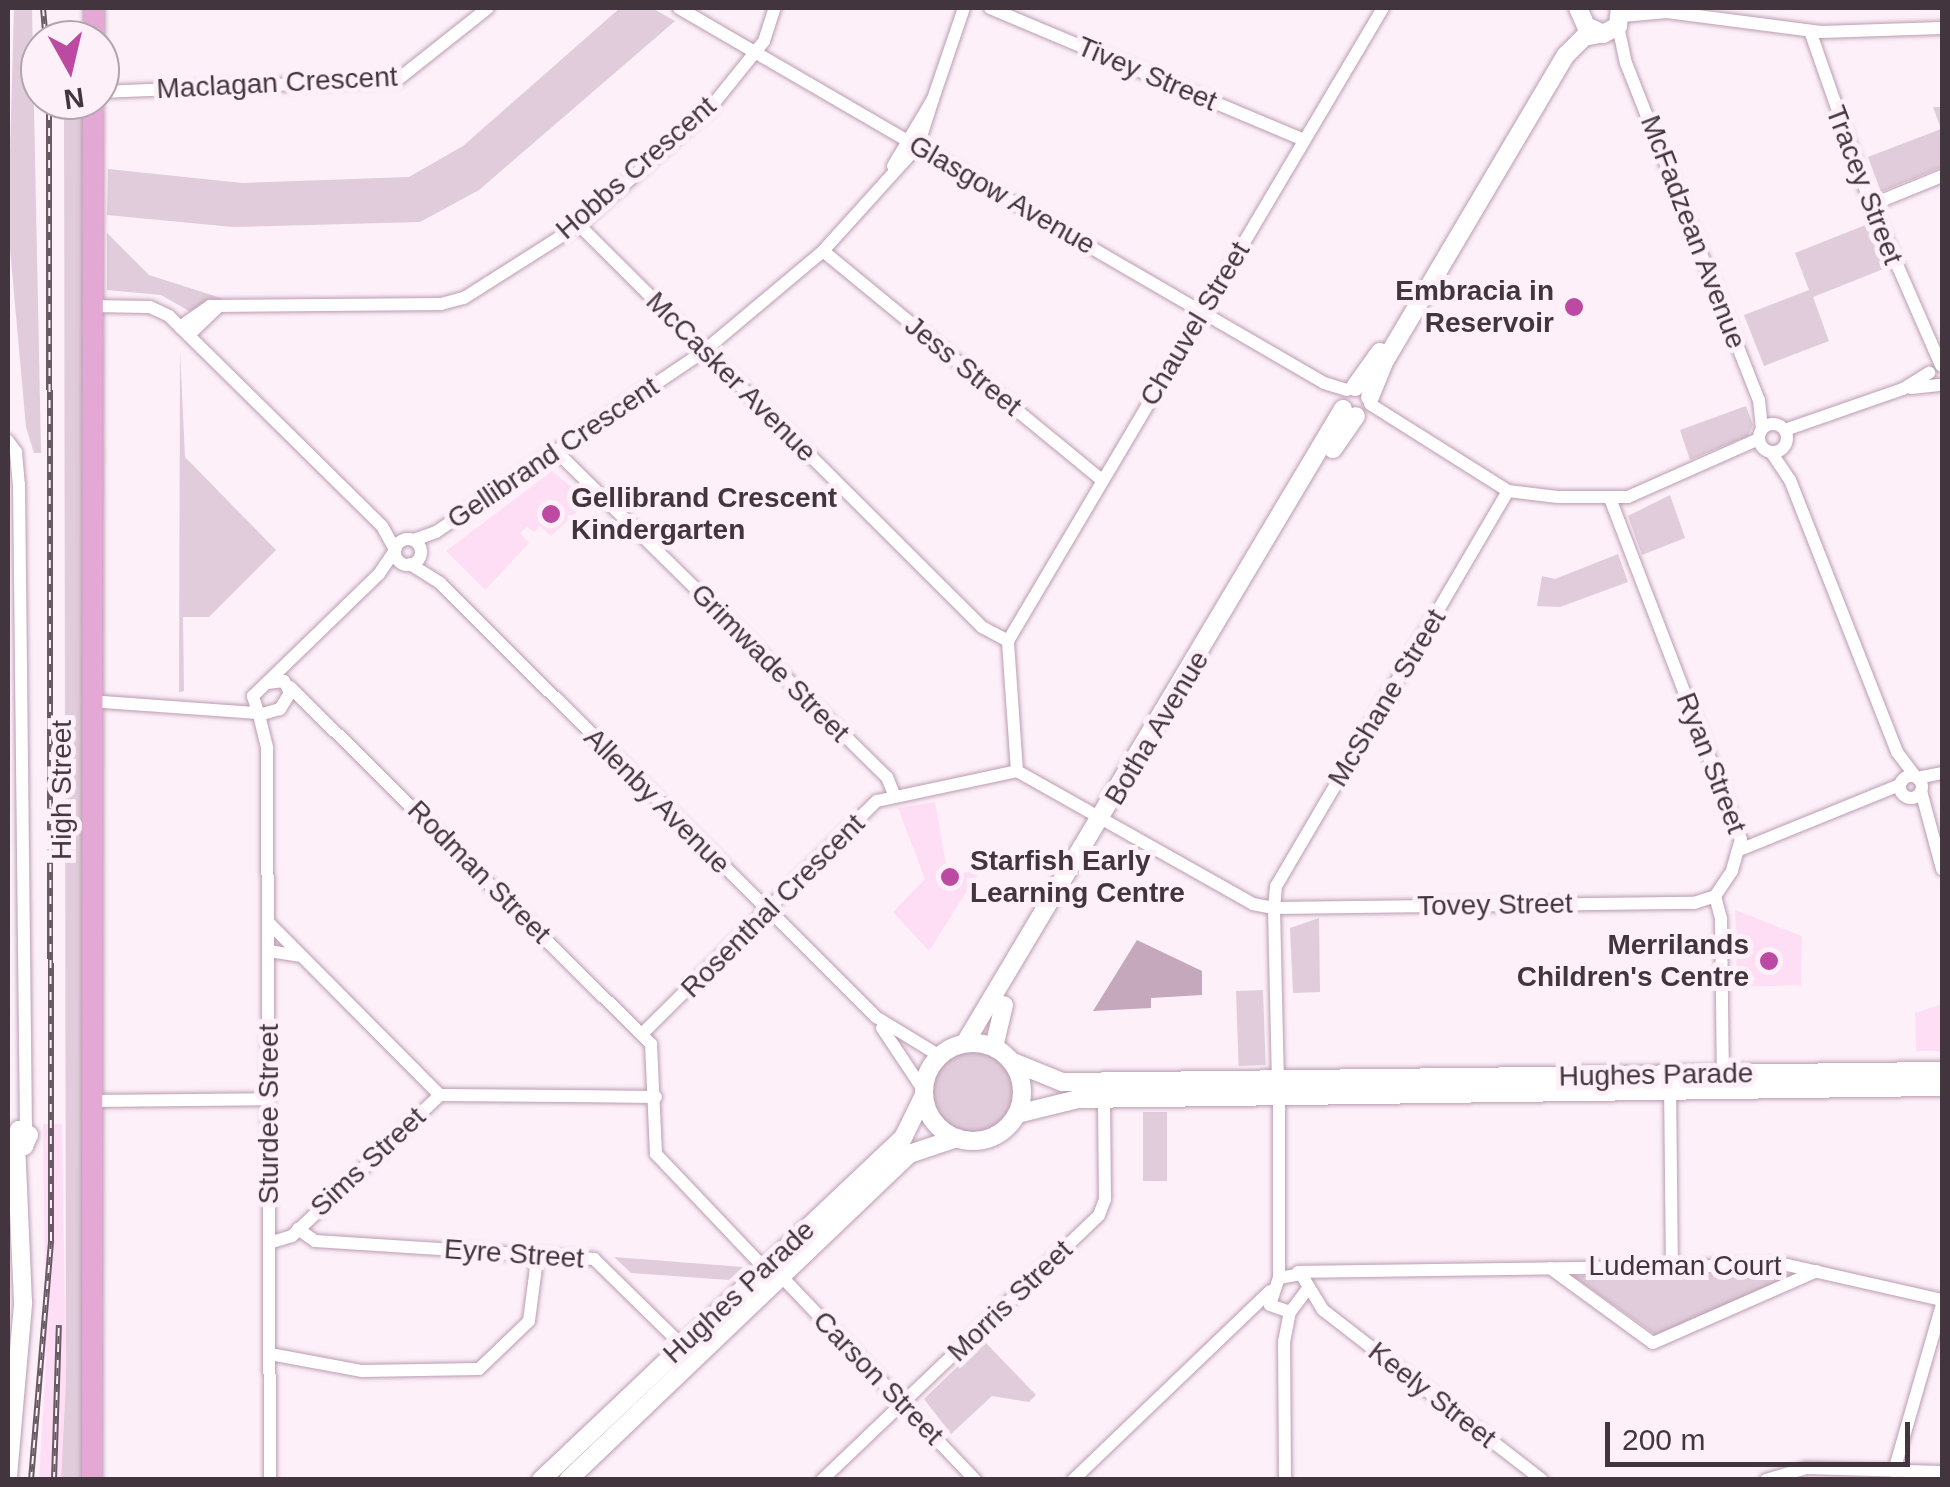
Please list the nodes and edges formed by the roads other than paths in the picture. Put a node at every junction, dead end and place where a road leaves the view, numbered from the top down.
1 (488, 8) edge
2 (679, 8) edge
3 (775, 8) edge
4 (964, 8) edge
5 (990, 8) edge
6 (1383, 8) edge
7 (1650, 8) edge
8 (1579, 12) edge
9 (1667, 12) junction
10 (1613, 23) edge
11 (1942, 28) edge
12 (1810, 31) junction
13 (757, 51) junction
14 (120, 91) edge
15 (1528, 111) junction
16 (93, 120) edge
17 (1304, 140) junction
18 (913, 143) junction
19 (1942, 176) edge
20 (1871, 205) junction
21 (580, 225) junction
22 (824, 251) junction
23 (90, 306) junction
24 (1204, 312) junction
25 (184, 331) junction
26 (704, 351) junction
27 (1938, 378) edge
28 (1356, 402) junction
29 (1774, 439) junction
30 (9, 442) edge
31 (556, 450) junction
32 (1102, 480) junction
33 (1508, 491) junction
34 (1611, 500) junction
35 (407, 551) junction
36 (14, 629) edge
37 (1008, 641) junction
38 (305, 648) junction
39 (266, 683) junction
40 (290, 687) junction
41 (253, 696) junction
42 (286, 704) junction
43 (89, 708) junction
44 (214, 708) junction
45 (316, 710) junction
46 (262, 714) junction
47 (1896, 752) junction
48 (1017, 771) junction
49 (1942, 774) edge
50 (1919, 784) junction
51 (1903, 790) junction
52 (894, 794) junction
53 (1108, 819) junction
54 (1925, 823) junction
55 (1742, 849) junction
56 (1942, 869) edge
57 (1714, 896) junction
58 (1274, 908) junction
59 (768, 911) junction
60 (269, 924) junction
61 (1040, 934) junction
62 (269, 951) junction
63 (302, 956) junction
64 (644, 1036) junction
65 (965, 1043) junction
66 (994, 1047) junction
67 (909, 1048) junction
68 (940, 1056) junction
69 (1012, 1062) junction
70 (1942, 1071) edge
71 (1670, 1082) junction
72 (1723, 1082) junction
73 (1942, 1087) edge
74 (1279, 1088) junction
75 (1104, 1090) junction
76 (924, 1094) junction
77 (440, 1095) junction
78 (656, 1097) junction
79 (267, 1099) junction
80 (90, 1100) junction
81 (1018, 1114) junction
82 (16, 1137) edge
83 (957, 1138) junction
84 (270, 1225) junction
85 (297, 1229) junction
86 (270, 1243) junction
87 (1282, 1245) junction
88 (537, 1259) junction
89 (1672, 1266) junction
90 (1550, 1268) junction
91 (1820, 1270) junction
92 (773, 1272) junction
93 (1296, 1272) junction
94 (1330, 1272) junction
95 (1279, 1278) junction
96 (1307, 1288) junction
97 (1270, 1291) junction
98 (1942, 1302) edge
99 (1293, 1309) junction
100 (1274, 1310) junction
101 (1323, 1310) junction
102 (1245, 1316) junction
103 (1284, 1342) junction
104 (688, 1352) junction
105 (270, 1354) junction
106 (902, 1404) junction
107 (1901, 1471) junction
108 (1942, 1472) edge
109 (8, 1476) edge
110 (92, 1480) edge
111 (270, 1480) edge
112 (542, 1480) edge
113 (568, 1480) edge
114 (822, 1480) edge
115 (975, 1480) edge
116 (1073, 1480) edge
117 (1285, 1480) edge
118 (1542, 1480) edge
119 (1766, 1480) edge

1 - 14 street, Maclagan Crescent
2 - 13 street, Glasgow Avenue
3 - 13 street, Hobbs Crescent
4 - 18 street, Gellibrand Crescent
5 - 17 street, Tivey Street
6 - 17 street, Chauvel Street
7 - 9 street
8 - 10 street
8 - 15 street, Botha Avenue
9 - 10 street
9 - 12 street
10 - 15 street, Botha Avenue
10 - 29 street, McFadzean Avenue
11 - 12 street
12 - 20 street, Tracey Street
13 - 18 street, Glasgow Avenue
13 - 21 street, Hobbs Crescent
15 - 28 street, Botha Avenue
16 - 23 main road, High Street
17 - 24 street, Chauvel Street
18 - 22 street, Gellibrand Crescent
18 - 24 street, Glasgow Avenue
19 - 20 street
20 - 27 street, Tracey Street
21 - 25 street, Hobbs Crescent
21 - 26 street, McCasker Avenue
22 - 26 street, Gellibrand Crescent
22 - 32 street, Jess Street
23 - 25 street, Allenby Avenue
23 - 43 main road, High Street
24 - 28 street, Glasgow Avenue
24 - 32 street, Chauvel Street
25 - 35 street, Allenby Avenue
26 - 31 street, Gellibrand Crescent
26 - 37 street, McCasker Avenue
27 - 29 street, Glasgow Avenue
28 - 33 street, Glasgow Avenue
28 - 53 street, Botha Avenue
29 - 34 street, Glasgow Avenue
29 - 47 street, McFadzean Avenue
30 - 36 street
31 - 35 street, Gellibrand Crescent
31 - 52 street, Grimwade Street
32 - 37 street, Chauvel Street
33 - 34 street, Glasgow Avenue
33 - 58 street, McShane Street
34 - 55 street, Ryan Street
35 - 38 street, Gellibrand Crescent
35 - 59 street, Allenby Avenue
36 - 82 street
37 - 48 street
38 - 39 street, Gellibrand Crescent
38 - 40 street, Gellibrand Crescent
39 - 40 street
39 - 41 street, Gellibrand Crescent
40 - 42 street, Gellibrand Crescent
40 - 45 street, Rodman Street
41 - 44 street
41 - 46 street, Sturdee Street
42 - 45 street
42 - 46 street
43 - 44 street
43 - 80 main road, High Street
44 - 46 street
45 - 64 street, Rodman Street
46 - 60 street, Sturdee Street
47 - 50 street, McFadzean Avenue
47 - 51 street, McFadzean Avenue
48 - 52 street, Rosenthal Crescent
48 - 53 street
49 - 50 street
50 - 51 street
50 - 54 street, McFadzean Avenue
51 - 54 street, McFadzean Avenue
51 - 55 street
52 - 59 street, Rosenthal Crescent
53 - 58 street
53 - 61 street, Botha Avenue
54 - 56 street, McFadzean Avenue
55 - 57 street, Ryan Street
57 - 58 street, Tovey Street
57 - 72 street
58 - 74 street
59 - 64 street, Rosenthal Crescent
59 - 67 street, Allenby Avenue
60 - 62 street, Sturdee Street
60 - 63 street
61 - 65 street, Botha Avenue
61 - 66 street, Botha Avenue
62 - 63 street
62 - 79 street, Sturdee Street
63 - 77 street
64 - 78 street
65 - 66 street
65 - 68 street
66 - 69 street
67 - 68 street, Allenby Avenue
67 - 76 street, Allenby Avenue
68 - 76 street
69 - 75 street, Hughes Parade
69 - 81 street
70 - 72 street, Hughes Parade
71 - 72 street, Hughes Parade
71 - 74 street, Hughes Parade
71 - 89 street
72 - 73 street, Hughes Parade
74 - 75 street, Hughes Parade
74 - 87 street
75 - 81 street, Hughes Parade
75 - 106 street, Morris Street
76 - 83 street
76 - 92 street, Hughes Parade
77 - 78 street
77 - 85 street, Sims Street
78 - 92 street
79 - 80 street
79 - 84 street, Sturdee Street
80 - 110 main road, High Street
81 - 83 street
82 - 109 street
83 - 92 street, Hughes Parade
84 - 85 street, Sims Street
84 - 86 street, Sturdee Street
85 - 86 street, Sims Street
85 - 88 street, Eyre Street
86 - 105 street, Sturdee Street
87 - 93 street
87 - 95 street
88 - 104 street, Eyre Street
88 - 105 street
89 - 90 street, Ludeman Court
89 - 91 street, Ludeman Court
90 - 91 street, Ludeman Court
90 - 94 street, Ludeman Court
91 - 98 street, Ludeman Court
92 - 104 street, Hughes Parade
92 - 106 street, Carson Street
93 - 94 street, Ludeman Court
93 - 95 street
93 - 96 street
94 - 96 street
95 - 97 street
96 - 99 street
96 - 101 street, Keely Street
97 - 100 street
97 - 102 street
98 - 107 street
99 - 100 street
99 - 101 street, Keely Street
99 - 103 street
100 - 102 street
100 - 103 street
101 - 118 street, Keely Street
102 - 116 street
103 - 117 street
104 - 112 street, Hughes Parade
104 - 113 street, Hughes Parade
105 - 111 street, Sturdee Street
106 - 114 street, Morris Street
106 - 115 street, Carson Street
107 - 108 street
107 - 119 street

